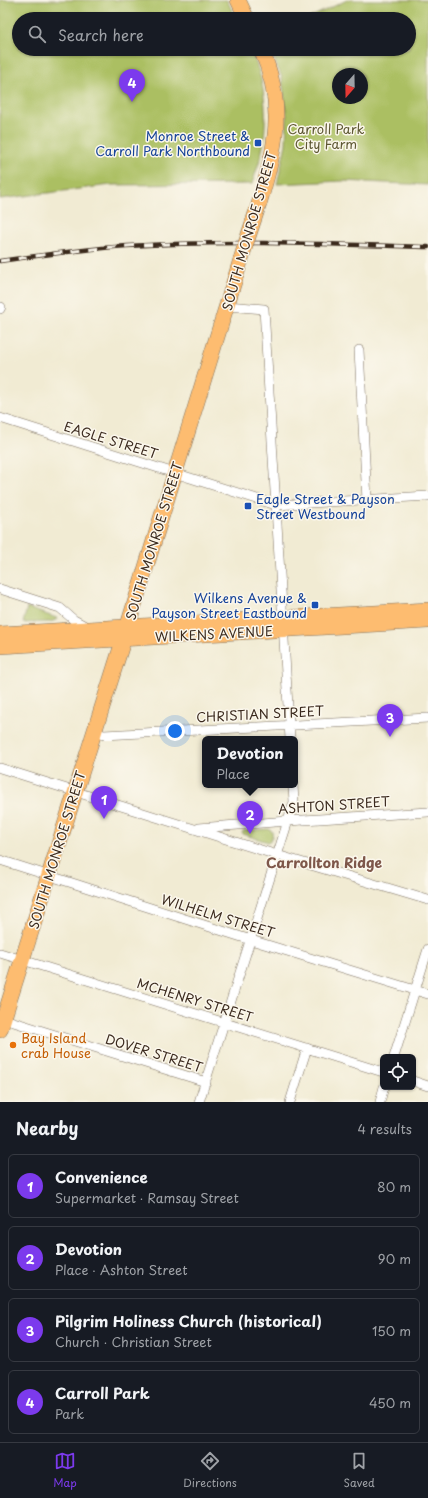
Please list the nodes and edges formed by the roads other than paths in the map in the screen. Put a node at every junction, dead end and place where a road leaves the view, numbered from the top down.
1 (238, 0) edge
2 (244, 12) edge
3 (264, 56) edge
4 (229, 302) junction
5 (359, 350) dead end
6 (0, 418) edge
7 (175, 473) junction
8 (428, 496) edge
9 (367, 500) junction
10 (276, 504) junction
11 (0, 589) edge
12 (428, 610) edge
13 (428, 621) edge
14 (283, 624) junction
15 (90, 628) junction
16 (126, 632) junction
17 (0, 634) edge
18 (0, 646) edge
19 (428, 718) edge
20 (289, 725) junction
21 (94, 732) junction
22 (290, 736) edge
23 (0, 768) edge
24 (293, 788) edge
25 (75, 792) junction
26 (428, 812) edge
27 (288, 821) junction
28 (194, 829) junction
29 (277, 855) junction
30 (0, 860) edge
31 (48, 876) junction
32 (428, 900) edge
33 (251, 940) junction
34 (428, 948) edge
35 (0, 953) edge
36 (22, 960) junction
37 (415, 990) junction
38 (428, 994) edge
39 (224, 1023) junction
40 (2, 1024) edge
41 (307, 1048) junction
42 (395, 1054) edge
43 (380, 1071) edge
44 (206, 1082) junction
45 (416, 1082) edge
46 (428, 1086) edge
47 (383, 1090) edge
48 (200, 1102) edge
49 (290, 1102) edge
50 (380, 1102) edge

1 - 2 main road
3 - 4 main road, SOUTH MONROE STREET, bridge
4 - 7 main road, SOUTH MONROE STREET
4 - 10 street
5 - 9 street
6 - 7 street, EAGLE STREET
7 - 10 street, EAGLE STREET
7 - 16 main road, SOUTH MONROE STREET
8 - 9 street, EAGLE STREET
9 - 10 street, EAGLE STREET
10 - 14 street
11 - 15 street
12 - 14 main road, WILKENS AVENUE
13 - 14 main road, WILKENS AVENUE
14 - 16 main road, WILKENS AVENUE
14 - 20 street
15 - 16 main road, WILKENS AVENUE
15 - 17 main road, WILKENS AVENUE
16 - 18 main road, WILKENS AVENUE
16 - 21 main road, SOUTH MONROE STREET
19 - 20 street, CHRISTIAN STREET
20 - 21 street, CHRISTIAN STREET
20 - 22 street
21 - 25 main road, SOUTH MONROE STREET
23 - 25 street
24 - 27 street
25 - 28 street
25 - 31 main road, SOUTH MONROE STREET
26 - 27 street, ASHTON STREET
27 - 28 street, ASHTON STREET
27 - 29 street
28 - 29 street
29 - 32 street
29 - 33 street
30 - 31 street, WILHELM STREET
31 - 33 street, WILHELM STREET
31 - 36 main road, SOUTH MONROE STREET
33 - 37 street, WILHELM STREET
33 - 39 street
34 - 37 street
35 - 36 street, MCHENRY STREET
36 - 39 street, MCHENRY STREET
36 - 40 main road, SOUTH MONROE STREET
37 - 38 street, WILHELM STREET
37 - 42 street
39 - 41 street, MCHENRY STREET
39 - 44 street
40 - 44 street, DOVER STREET
41 - 43 street, MCHENRY STREET
41 - 49 street
44 - 48 street
45 - 46 street
47 - 50 street

